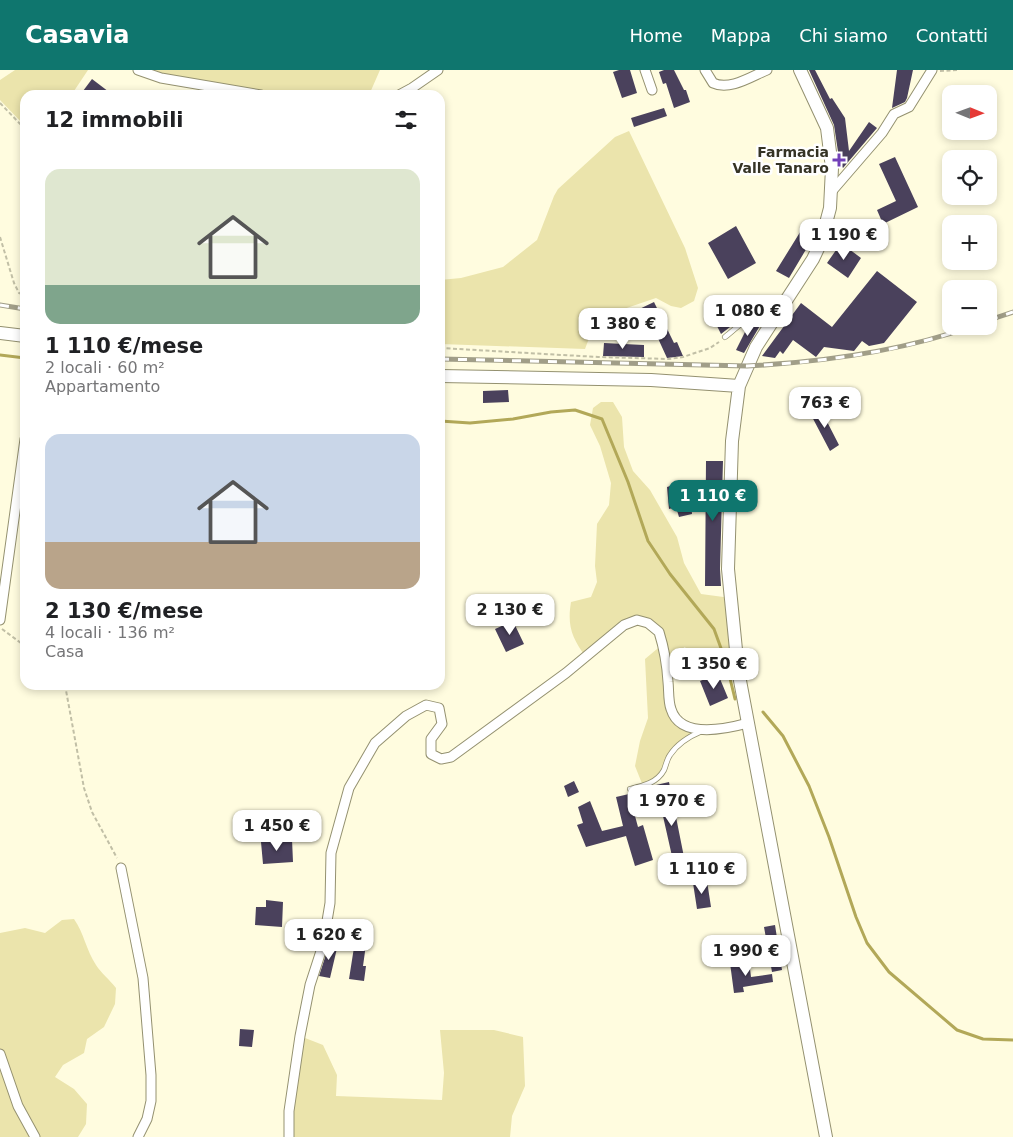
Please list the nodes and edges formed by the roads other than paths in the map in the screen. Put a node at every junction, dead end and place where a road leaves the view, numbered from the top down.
1 (138, 70) edge
2 (438, 70) edge
3 (645, 70) edge
4 (705, 70) edge
5 (767, 70) edge
6 (800, 70) edge
7 (931, 71) edge
8 (232, 90) edge
9 (408, 90) edge
10 (652, 90) dead end
11 (832, 192) junction
12 (780, 309) junction
13 (0, 333) edge
14 (20, 335) edge
15 (725, 337) road end
16 (445, 376) edge
17 (739, 386) junction
18 (20, 475) edge
19 (0, 620) edge
20 (748, 723) junction
21 (703, 730) junction
22 (630, 789) dead end
23 (121, 868) road end
24 (0, 1054) edge
25 (34, 1137) edge
26 (138, 1137) edge
27 (288, 1137) edge
28 (826, 1137) edge

1 - 8 street
2 - 9 street
3 - 10 street
4 - 5 street
6 - 11 street
7 - 11 street
11 - 12 street
12 - 15 lane
12 - 17 street
13 - 14 street
16 - 17 street
17 - 20 street
18 - 19 street
20 - 21 street
20 - 28 street
21 - 22 lane
21 - 27 street
23 - 26 street
24 - 25 street

